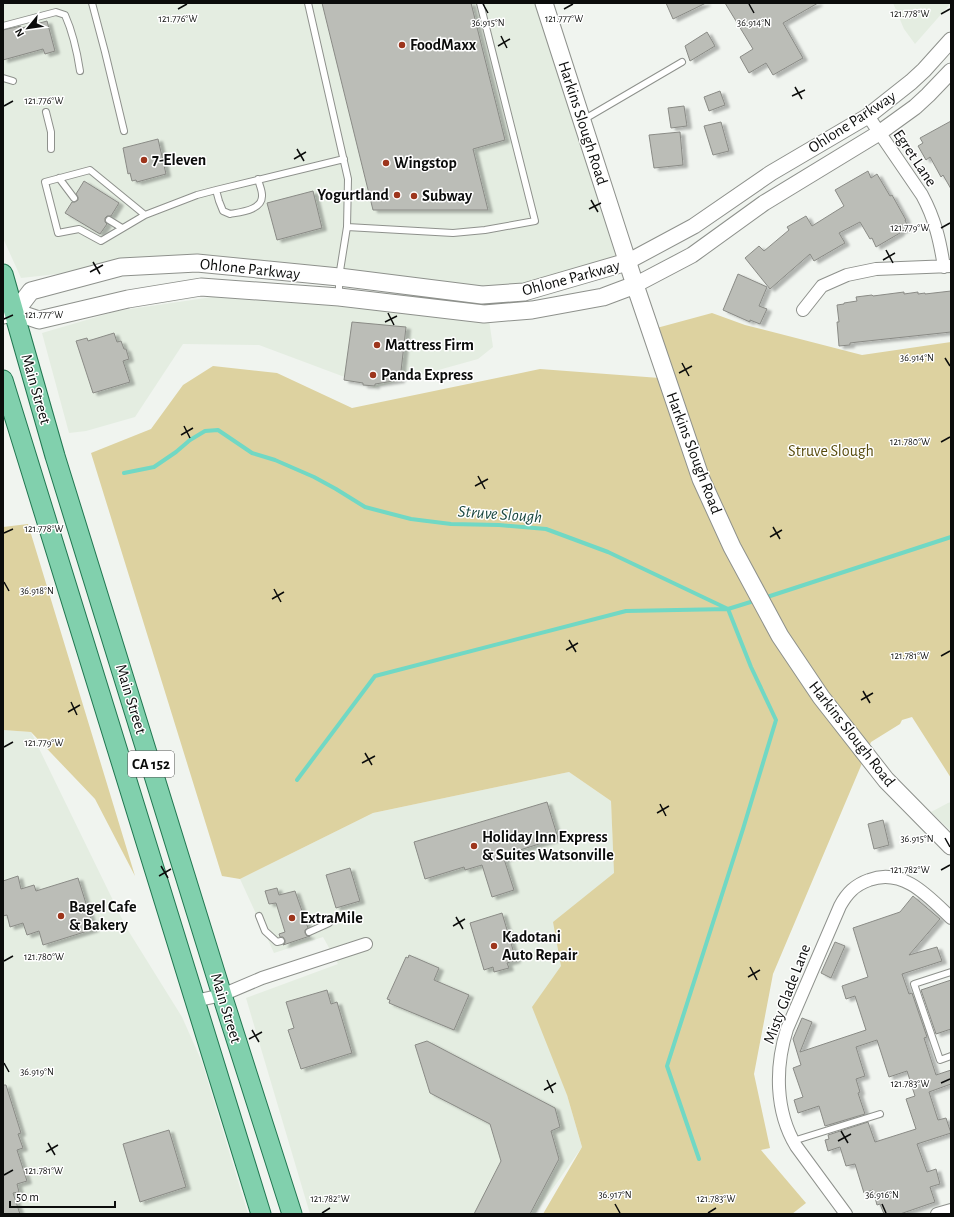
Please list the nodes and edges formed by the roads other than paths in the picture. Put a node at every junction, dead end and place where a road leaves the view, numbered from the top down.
1 (92, 3) edge
2 (308, 3) edge
3 (480, 3) edge
4 (544, 3) edge
5 (3, 26) edge
6 (951, 40) edge
7 (682, 62) dead end
8 (80, 71) dead end
9 (951, 71) edge
10 (3, 78) edge
11 (13, 81) dead end
12 (46, 112) dead end
13 (868, 116) junction
14 (582, 121) junction
15 (124, 130) dead end
16 (879, 134) junction
17 (51, 149) dead end
18 (344, 159) junction
19 (59, 178) junction
20 (258, 179) junction
21 (216, 190) junction
22 (74, 198) dead end
23 (145, 215) junction
24 (109, 220) dead end
25 (347, 227) junction
26 (122, 228) junction
27 (628, 262) junction
28 (947, 267) edge
29 (3, 274) edge
30 (339, 277) junction
31 (635, 285) junction
32 (339, 297) junction
33 (803, 310) dead end
34 (9, 314) edge
35 (3, 380) edge
36 (951, 846) edge
37 (258, 916) dead end
38 (951, 918) edge
39 (330, 923) dead end
40 (309, 932) dead end
41 (281, 941) dead end
42 (366, 944) dead end
43 (951, 972) edge
44 (222, 995) junction
45 (195, 1002) junction
46 (951, 1056) edge
47 (880, 1114) dead end
48 (793, 1141) junction
49 (951, 1210) edge
50 (261, 1214) edge
51 (292, 1214) edge
52 (846, 1214) edge
53 (937, 1214) edge

1 - 15 lane
2 - 18 lane
3 - 25 lane
4 - 14 main road, Harkins Slough Road
5 - 8 lane
6 - 13 street, Ohlone Parkway
7 - 14 lane
9 - 16 street, Ohlone Parkway
10 - 11 lane
12 - 17 lane
13 - 16 street, Egret Lane
13 - 27 street, Ohlone Parkway
14 - 27 main road, Harkins Slough Road
16 - 28 street, Egret Lane
16 - 31 street, Ohlone Parkway
18 - 20 lane
18 - 25 lane
19 - 22 lane
19 - 23 lane
19 - 26 lane
20 - 21 lane
20 - 21 lane
21 - 23 lane
23 - 26 lane
24 - 26 lane
25 - 30 lane
27 - 30 main road, Ohlone Parkway
27 - 31 main road, Harkins Slough Road
28 - 33 street
29 - 34 main road, Main Street / CA 152
30 - 32 lane
30 - 34 main road, Ohlone Parkway
31 - 32 main road, Ohlone Parkway
31 - 36 main road, Harkins Slough Road
32 - 34 main road, Ohlone Parkway
34 - 44 main road, Main Street / CA 152
35 - 45 main road, Main Street / CA 152
37 - 41 lane
38 - 48 street, Misty Glade Lane
39 - 40 lane
42 - 44 street
43 - 46 lane
44 - 45 street
44 - 51 main road, Main Street / CA 152
45 - 50 main road, Main Street / CA 152
47 - 48 lane
48 - 52 street, Misty Glade Lane
49 - 53 street

